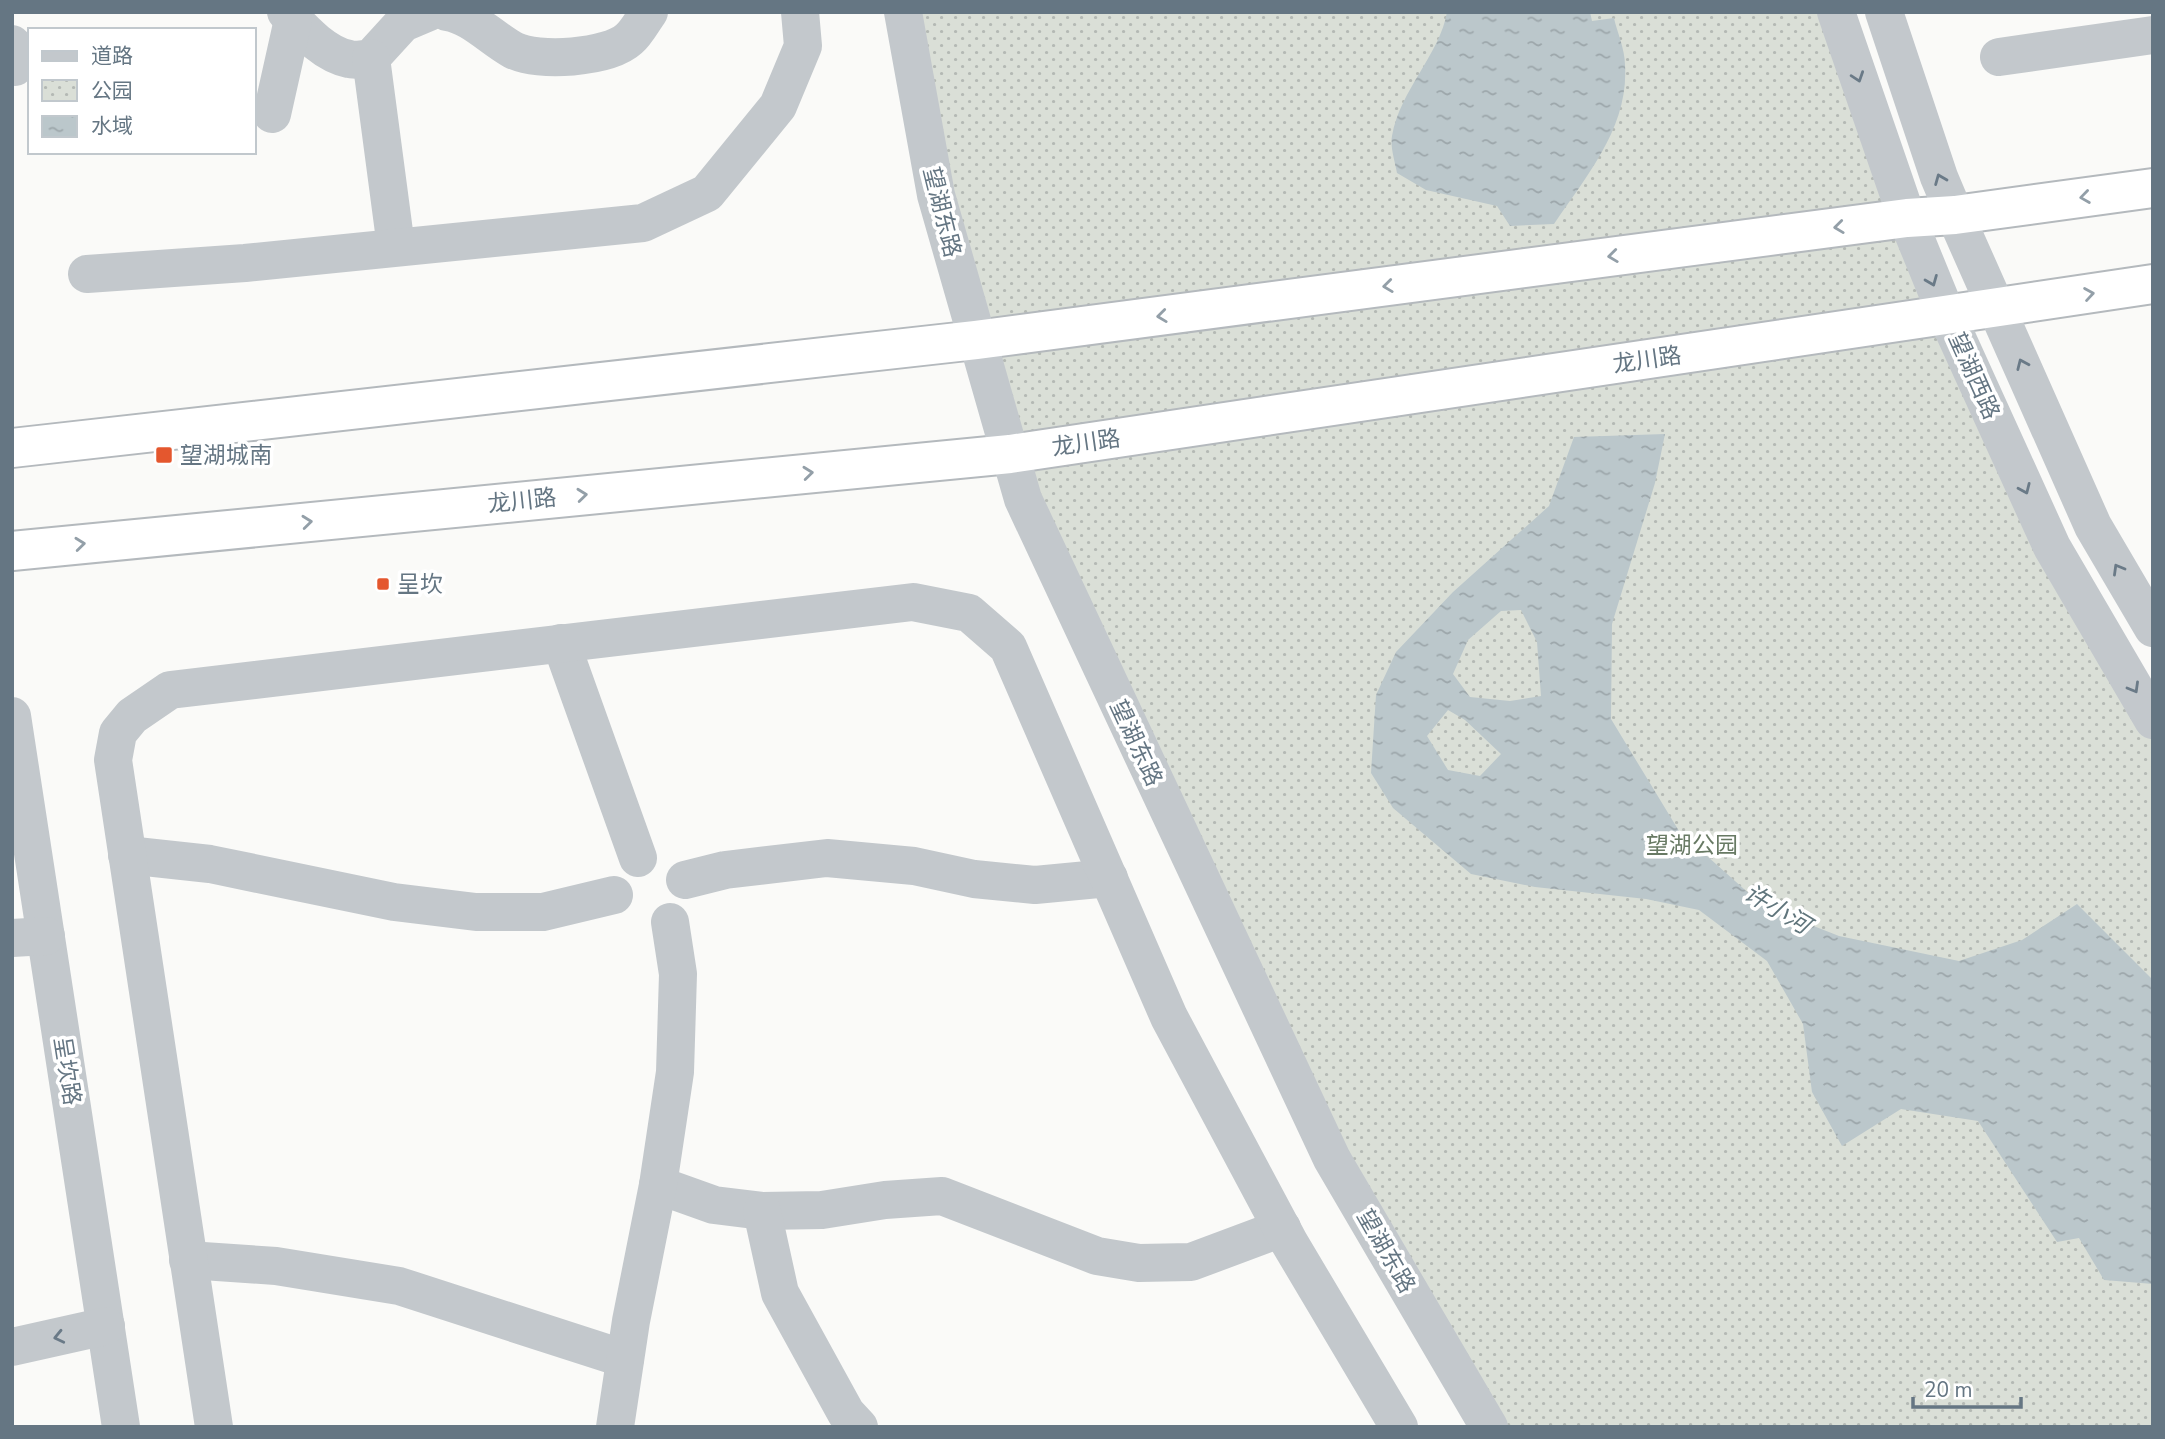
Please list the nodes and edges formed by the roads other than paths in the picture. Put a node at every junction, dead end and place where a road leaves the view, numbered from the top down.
1 (429, 12) edge
2 (447, 12) edge
3 (649, 12) edge
4 (800, 12) edge
5 (903, 12) edge
6 (1836, 12) edge
7 (1884, 12) edge
8 (290, 16) edge
9 (2153, 36) edge
10 (1999, 57) dead end
11 (371, 58) junction
12 (272, 114) dead end
13 (2153, 188) edge
14 (1955, 215) junction
15 (1907, 218) junction
16 (396, 247) junction
17 (88, 275) dead end
18 (2153, 284) edge
19 (1997, 309) junction
20 (1947, 316) junction
21 (976, 340) junction
22 (12, 448) edge
23 (1010, 454) junction
24 (12, 551) edge
25 (2153, 628) edge
26 (561, 643) junction
27 (12, 716) edge
28 (2153, 720) edge
29 (127, 855) junction
30 (638, 858) junction
31 (1109, 878) junction
32 (685, 880) junction
33 (614, 895) junction
34 (670, 922) junction
35 (29, 937) edge
36 (659, 1185) junction
37 (762, 1211) junction
38 (1282, 1228) junction
39 (188, 1261) junction
40 (106, 1326) junction
41 (12, 1347) edge
42 (625, 1359) junction
43 (121, 1427) edge
44 (214, 1427) edge
45 (615, 1427) edge
46 (859, 1427) edge
47 (1399, 1427) edge
48 (1489, 1427) edge

1 - 11 street
2 - 3 street
4 - 16 street
5 - 21 street, 望湖东路
6 -> 15 street, 望湖西路
14 -> 7 street
8 - 11 street
8 - 12 street
9 - 10 street
11 - 16 street
13 -> 14 highway
14 - 15 highway
14 - 19 street
15 -> 20 street, 望湖西路
15 -> 21 highway
16 - 17 street
19 -> 18 highway, 龙川路
19 - 20 highway, 龙川路
25 -> 19 street
20 - 23 highway, 龙川路
20 -> 28 street, 望湖西路
21 - 22 highway
21 - 23 street, 望湖东路
24 -> 23 highway, 龙川路
23 - 48 street, 望湖东路
26 - 29 street
26 - 30 street
26 - 31 street
27 - 35 street, 呈坎路
29 - 33 street
29 - 39 street
30 - 32 street
30 - 33 street
31 - 32 street
31 - 38 street
32 - 34 street
33 - 34 street
34 - 36 street
35 - 40 street, 呈坎路
36 - 37 street
36 - 42 street
37 - 38 street
37 - 46 street
38 - 47 street
39 - 42 street
39 - 44 street
40 -> 41 street
40 - 43 street, 呈坎路
42 - 45 street

